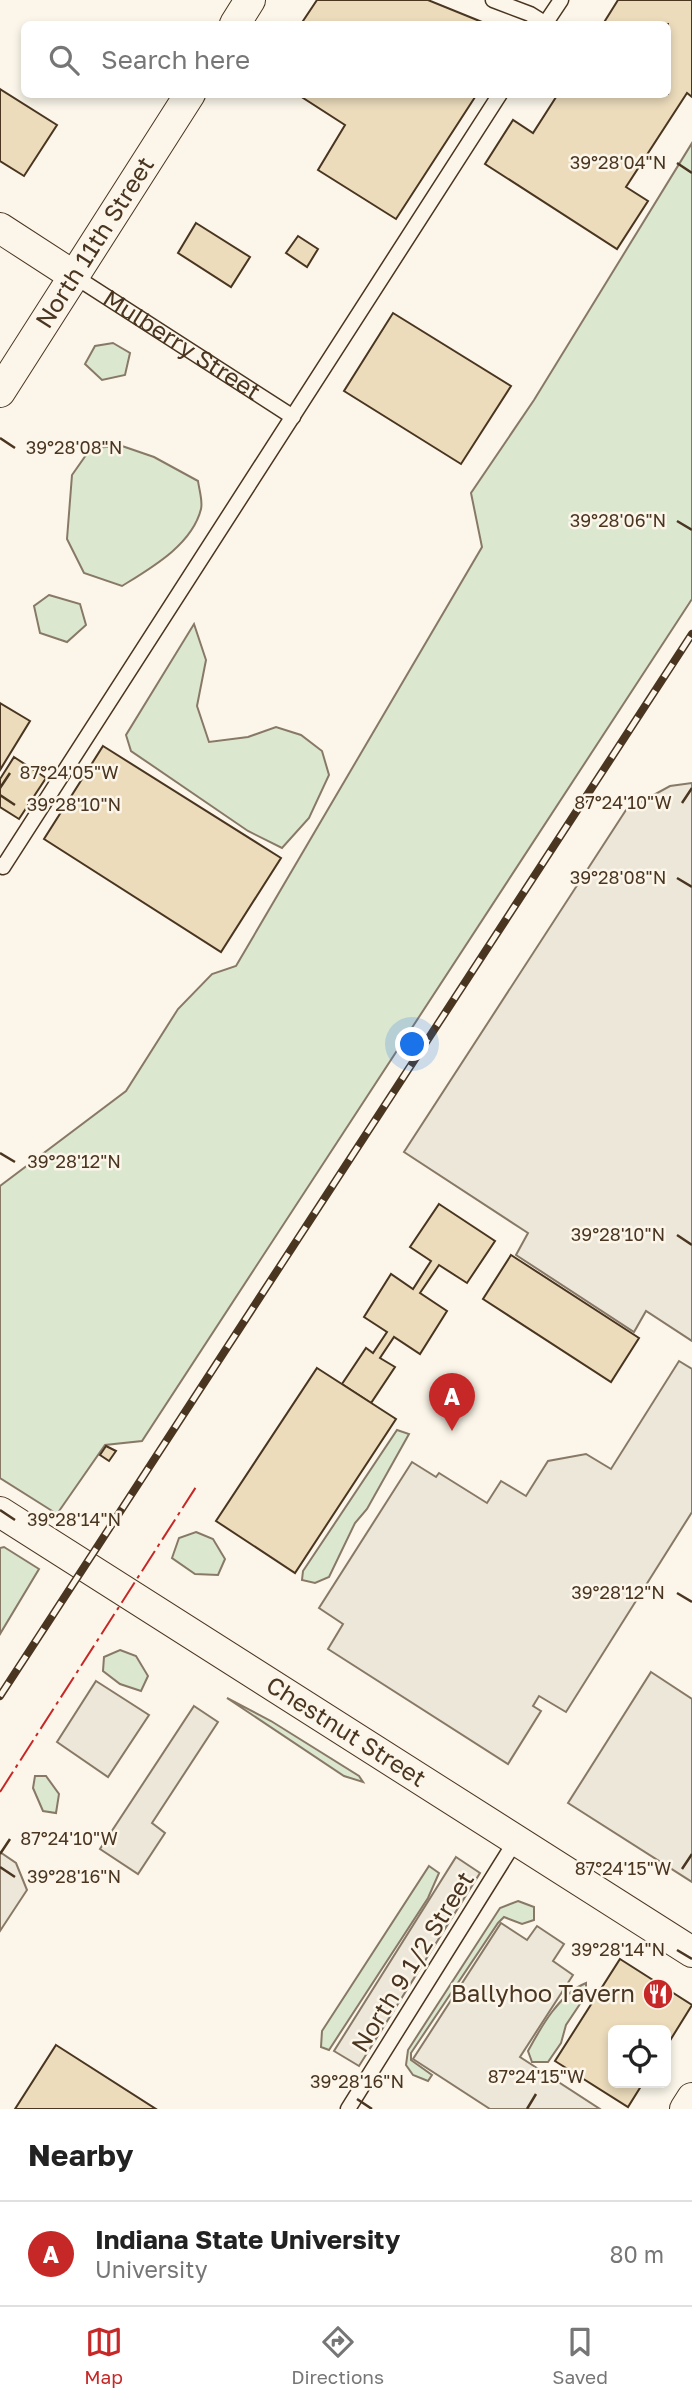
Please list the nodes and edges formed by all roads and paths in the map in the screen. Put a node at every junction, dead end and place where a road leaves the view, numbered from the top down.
1 (250, 0) edge
2 (493, 0) edge
3 (561, 0) edge
4 (237, 21) edge
5 (540, 21) edge
6 (547, 21) edge
7 (187, 98) edge
8 (497, 98) edge
9 (0, 228) edge
10 (75, 276) junction
11 (0, 392) edge
12 (293, 417) junction
13 (2, 866) edge
14 (0, 1512) edge
15 (516, 1840) junction
16 (692, 1952) edge
17 (692, 2098) edge
18 (348, 2109) edge
19 (685, 2109) edge

1 - 4 street
2 - 5 lane
3 - 6 lane
7 - 10 street, North 11th Street
8 - 12 lane
9 - 10 street, Mulberry Street
10 - 11 street, North 11th Street
10 - 12 lane, Mulberry Street
12 - 13 lane
14 - 15 street, Chestnut Street
15 - 16 street, Chestnut Street
15 - 18 lane, North 9 1/2 Street
17 - 19 street

